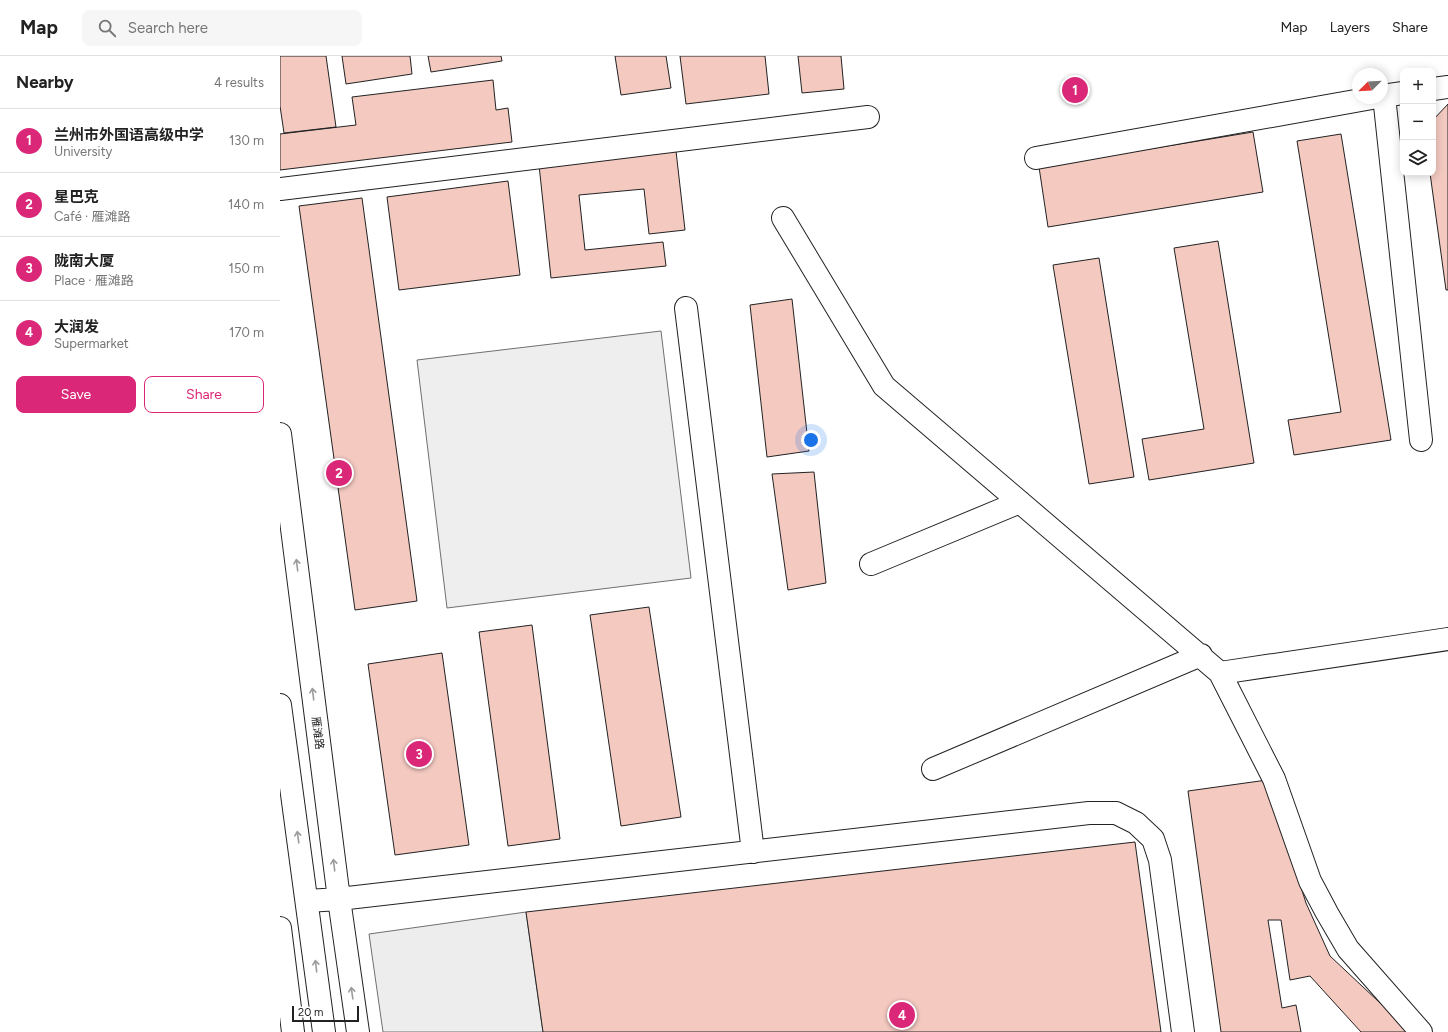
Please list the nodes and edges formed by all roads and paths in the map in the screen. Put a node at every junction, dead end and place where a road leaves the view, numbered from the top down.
1 (1448, 87) edge
2 (1436, 89) edge
3 (1352, 102) edge
4 (1386, 104) edge
5 (868, 117) dead end
6 (1036, 158) dead end
7 (280, 189) edge
8 (783, 218) dead end
9 (686, 308) dead end
10 (280, 434) edge
11 (1421, 440) dead end
12 (1020, 502) junction
13 (871, 564) dead end
14 (1448, 639) edge
15 (1200, 655) junction
16 (1220, 673) junction
17 (280, 705) edge
18 (933, 769) dead end
19 (752, 852) junction
20 (339, 899) junction
21 (307, 901) junction
22 (280, 928) edge
23 (293, 1032) edge
24 (324, 1032) edge
25 (358, 1032) edge
26 (1183, 1032) edge
27 (1422, 1032) edge

1 - 2 street
3 - 6 street
4 - 11 street
5 - 7 street
8 - 12 street
9 - 19 street
20 -> 10 street, 雁滩路
12 - 13 street
12 - 15 street
14 - 16 street
15 - 16 street
15 - 18 street
16 - 27 street
21 -> 17 street
19 - 20 street
19 - 26 street
20 - 21 street
25 -> 20 street, 雁滩路
24 -> 21 street
22 - 23 street

